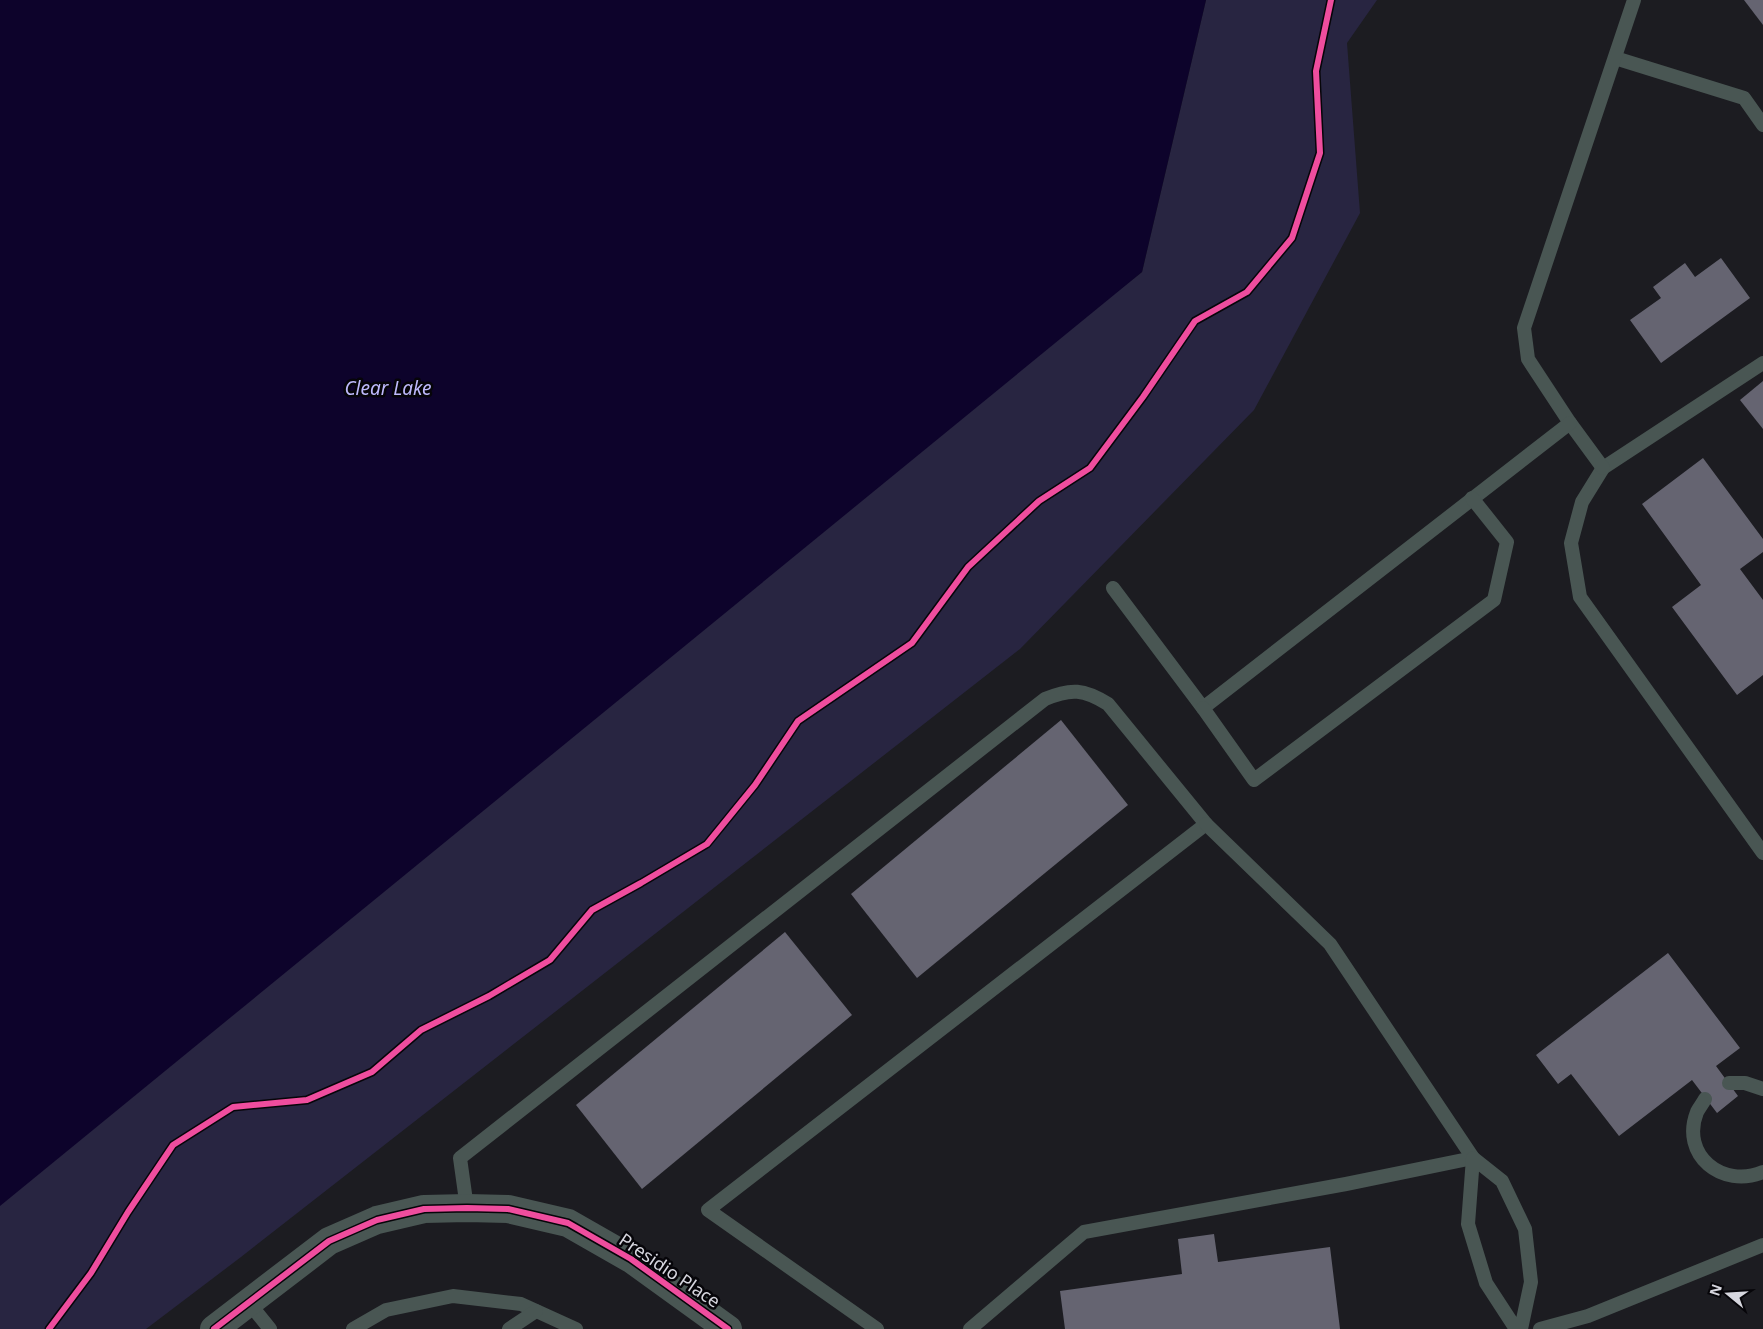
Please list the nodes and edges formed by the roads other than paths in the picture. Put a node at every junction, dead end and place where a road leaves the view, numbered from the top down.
1 (1634, 0) edge
2 (1615, 58) junction
3 (1763, 125) edge
4 (1763, 363) edge
5 (1570, 423) junction
6 (1604, 468) junction
7 (1472, 498) junction
8 (1113, 588) dead end
9 (1203, 708) junction
10 (1206, 824) junction
11 (1763, 853) edge
12 (1729, 1083) dead end
13 (1763, 1089) edge
14 (1706, 1099) dead end
15 (1473, 1158) junction
16 (1763, 1172) edge
17 (468, 1208) junction
18 (1763, 1245) edge
19 (249, 1303) junction
20 (536, 1311) junction
21 (214, 1329) edge
22 (270, 1329) edge
23 (354, 1329) edge
24 (509, 1329) edge
25 (576, 1329) edge
26 (728, 1329) edge
27 (877, 1329) edge
28 (970, 1329) edge
29 (1516, 1329) edge
30 (1521, 1329) edge
31 (1540, 1329) edge

1 - 2 lane
2 - 3 lane
2 - 5 lane
4 - 6 lane
5 - 6 lane
5 - 7 lane
6 - 11 lane
7 - 9 lane
7 - 9 lane
8 - 9 lane
10 - 15 lane
10 - 17 lane
10 - 27 lane
12 - 13 lane
14 - 16 lane
15 - 28 lane
15 - 29 lane
15 - 30 lane
17 - 19 street, Presidio Place
17 - 26 street, Presidio Place
18 - 31 lane
19 - 21 street, Presidio Place
19 - 22 lane
20 - 23 lane
20 - 24 lane
20 - 25 lane

